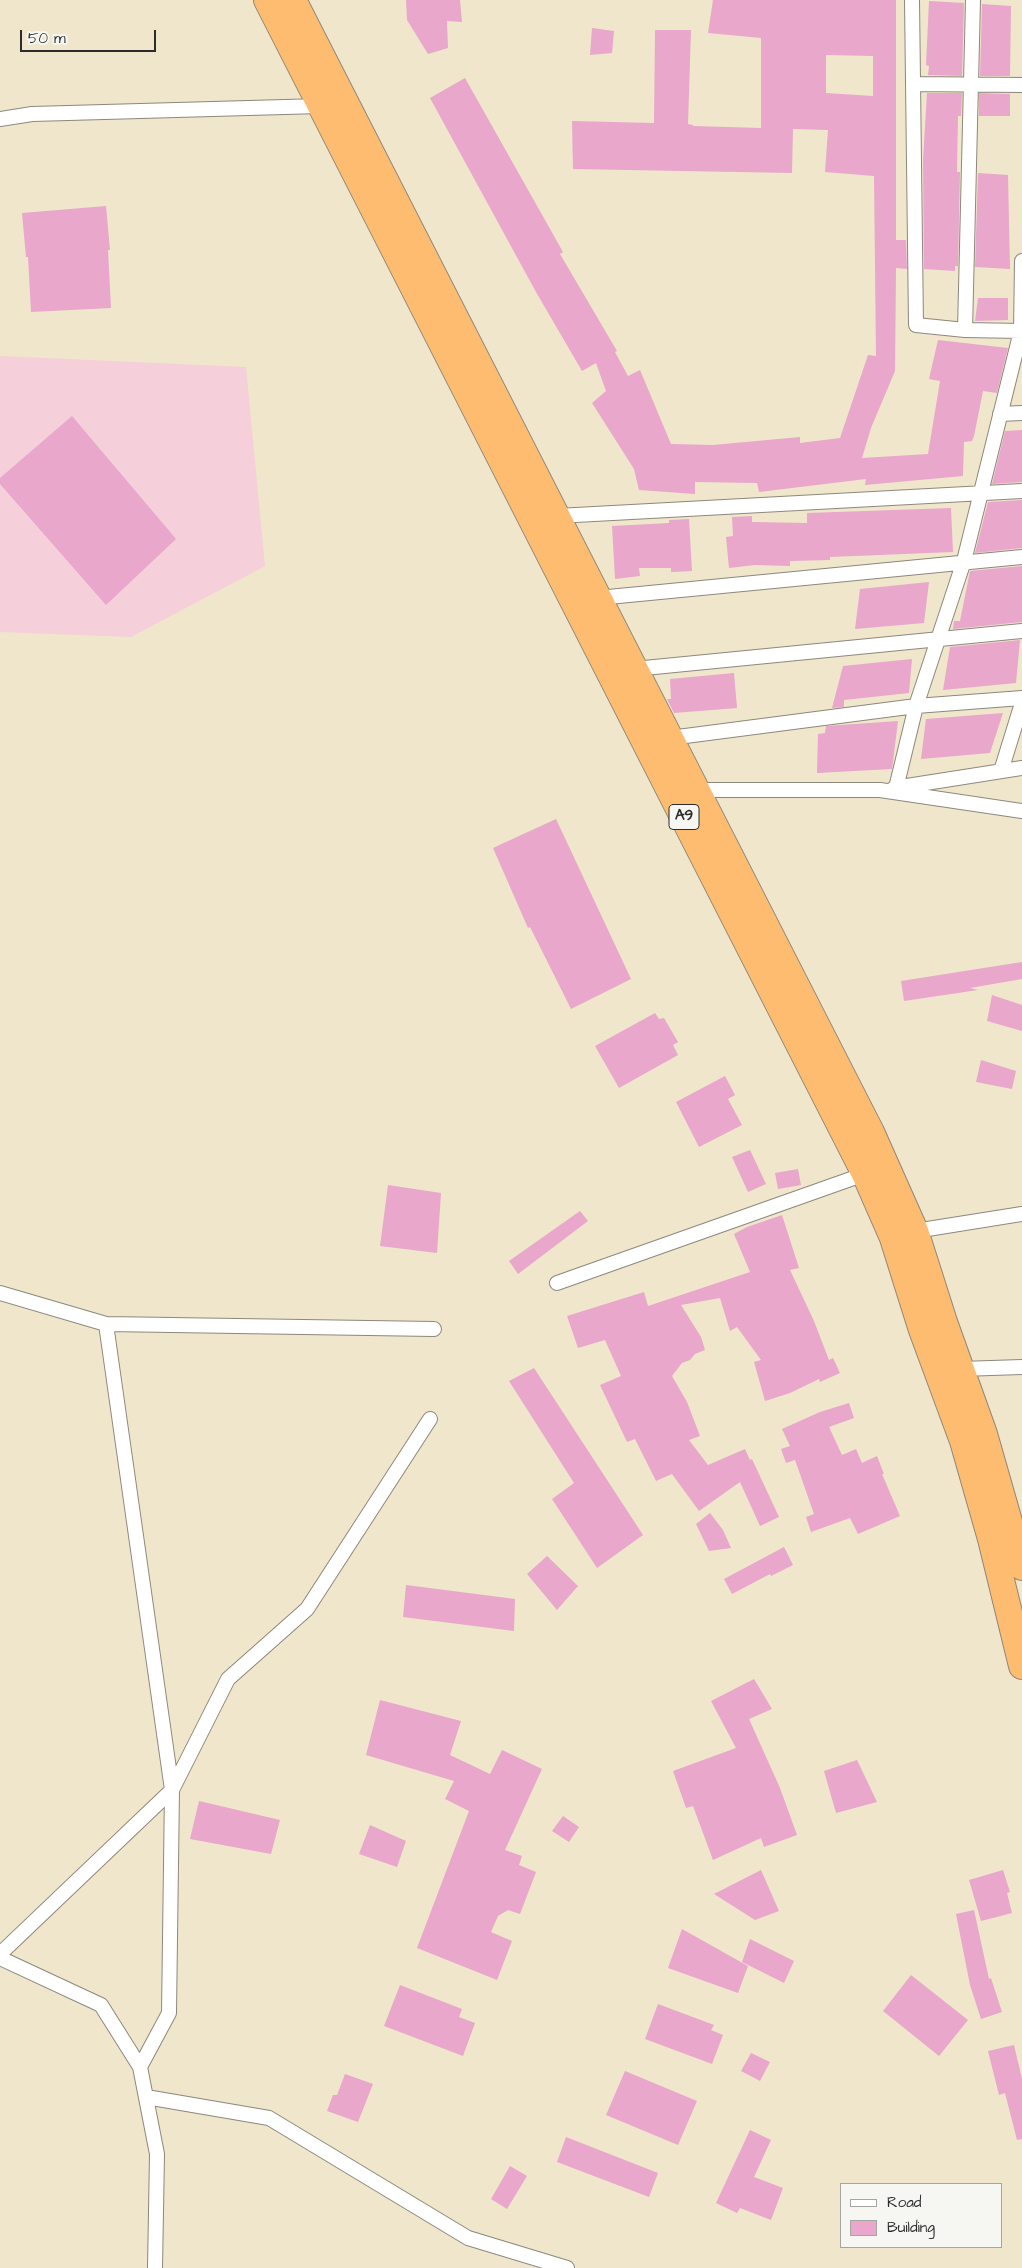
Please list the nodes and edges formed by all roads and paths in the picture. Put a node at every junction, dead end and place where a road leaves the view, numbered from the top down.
1 (267, 0) edge
2 (293, 0) edge
3 (912, 0) edge
4 (973, 0) edge
5 (913, 84) junction
6 (970, 84) junction
7 (1022, 85) edge
8 (321, 106) junction
9 (0, 119) edge
10 (1022, 261) edge
11 (965, 330) junction
12 (1022, 331) edge
13 (1022, 413) edge
14 (1000, 414) junction
15 (1022, 491) edge
16 (980, 495) junction
17 (557, 516) junction
18 (1022, 557) edge
19 (964, 561) junction
20 (598, 598) junction
21 (1022, 631) edge
22 (937, 638) junction
23 (634, 669) junction
24 (1022, 698) edge
25 (1022, 703) edge
26 (916, 706) junction
27 (670, 738) junction
28 (1022, 768) edge
29 (1001, 771) junction
30 (896, 788) junction
31 (697, 790) junction
32 (880, 790) junction
33 (1022, 811) edge
34 (865, 1174) junction
35 (1022, 1214) edge
36 (915, 1231) junction
37 (557, 1283) dead end
38 (0, 1293) edge
39 (106, 1324) junction
40 (434, 1329) dead end
41 (1022, 1367) edge
42 (962, 1369) junction
43 (430, 1419) dead end
44 (1022, 1567) edge
45 (1022, 1666) edge
46 (172, 1790) junction
47 (0, 1954) edge
48 (0, 1958) edge
49 (140, 2067) junction
50 (146, 2097) junction
51 (155, 2268) edge
52 (567, 2268) edge

1 - 8 highway, A9
2 - 17 highway, A9
3 - 5 street
4 - 6 street
5 - 6 street
5 - 11 street
6 - 7 street
6 - 11 street
8 - 9 street
8 - 34 highway, A9
10 - 12 street
11 - 12 street
12 - 14 street
13 - 14 street
14 - 16 street
15 - 16 street
16 - 17 street
16 - 19 street
17 - 20 highway, A9
18 - 19 street
19 - 20 street
19 - 22 street
20 - 23 highway, A9
21 - 22 street
22 - 23 street
22 - 26 street
23 - 27 highway, A9
24 - 26 street
25 - 29 street
26 - 27 street
26 - 30 street
27 - 31 highway, A9
28 - 29 street
29 - 30 street
30 - 32 street
31 - 32 street
31 - 36 highway, A9
32 - 33 street
34 - 37 street
34 - 45 highway, A9
35 - 36 street
36 - 42 highway, A9
38 - 39 street
39 - 40 street
39 - 46 street
41 - 42 street
42 - 44 highway, A9
43 - 46 street
46 - 47 street
46 - 49 street
48 - 49 street
49 - 50 street
50 - 51 street
50 - 52 street

